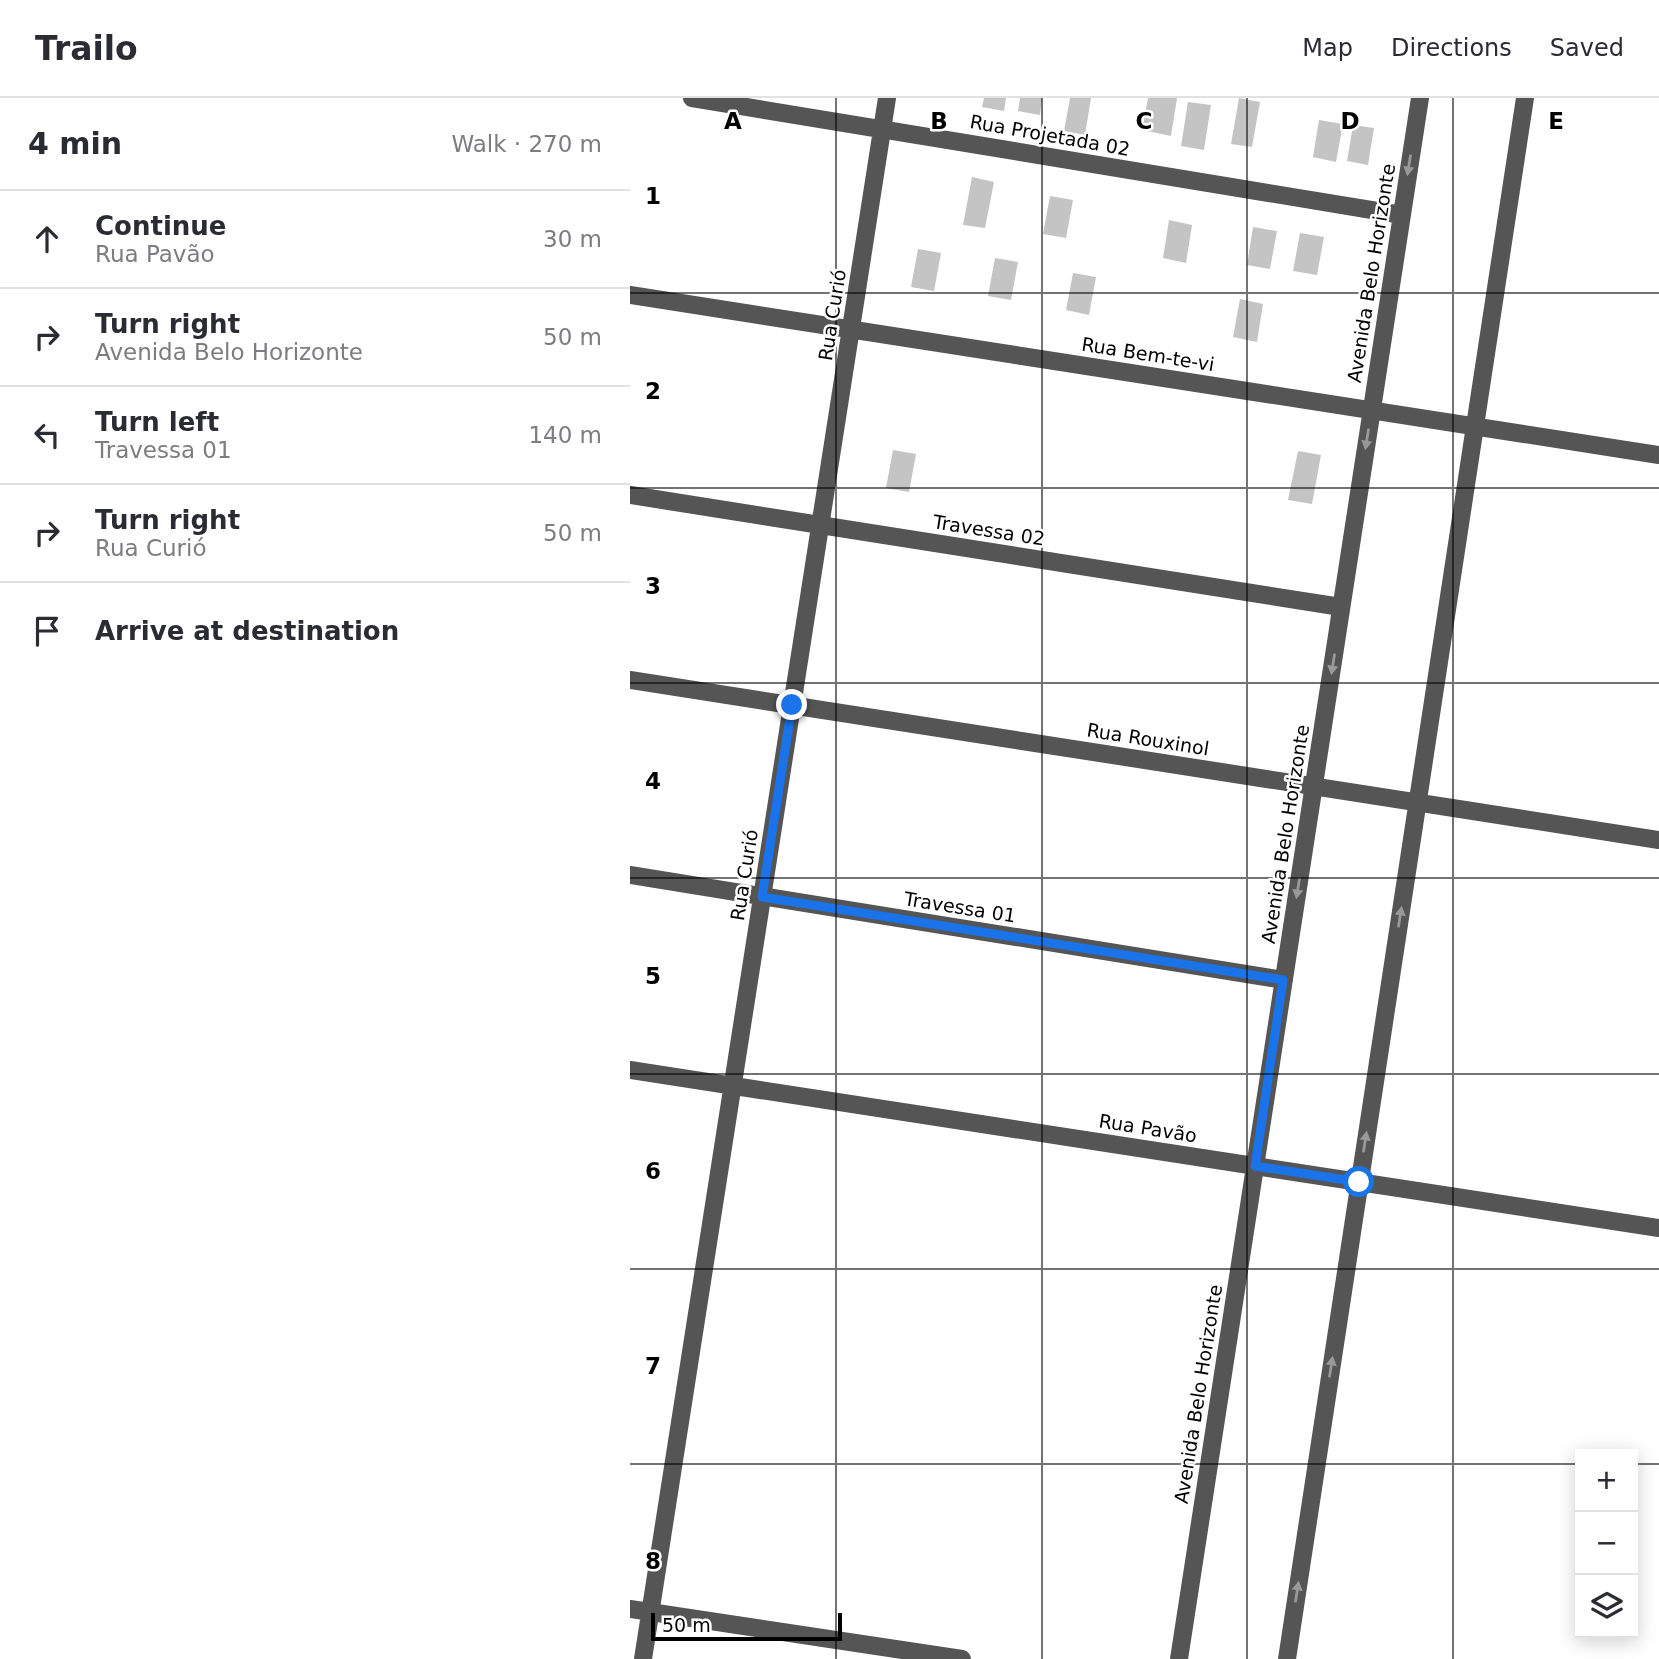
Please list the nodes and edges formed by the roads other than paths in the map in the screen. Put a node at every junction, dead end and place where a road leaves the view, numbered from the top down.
1 (692, 98) edge
2 (887, 98) edge
3 (1420, 98) edge
4 (1525, 98) edge
5 (883, 128) junction
6 (1402, 215) junction
7 (630, 295) edge
8 (851, 329) junction
9 (1371, 410) junction
10 (1475, 426) junction
11 (1659, 455) edge
12 (630, 495) edge
13 (820, 525) junction
14 (1341, 607) junction
15 (630, 680) edge
16 (792, 705) junction
17 (1314, 786) junction
18 (1417, 802) junction
19 (1659, 840) edge
20 (630, 876) edge
21 (762, 897) junction
22 (1283, 980) junction
23 (630, 1070) edge
24 (733, 1086) junction
25 (1255, 1166) junction
26 (1359, 1182) junction
27 (1659, 1228) edge
28 (630, 1609) edge
29 (651, 1612) junction
30 (643, 1659) edge
31 (962, 1659) edge
32 (1179, 1659) edge
33 (1287, 1659) edge

1 - 5 street, Rua Projetada 02
2 - 5 street, Rua Curió
3 -> 6 street, Avenida Belo Horizonte
4 - 10 street
5 - 6 street, Rua Projetada 02
5 - 8 street, Rua Curió
6 - 9 street, Avenida Belo Horizonte
7 - 8 street, Rua Bem-te-vi
8 - 9 street, Rua Bem-te-vi
8 - 13 street, Rua Curió
9 - 10 street, Rua Bem-te-vi
9 -> 14 street, Avenida Belo Horizonte
10 - 11 street, Rua Bem-te-vi
10 - 18 street
12 - 13 street, Travessa 02
13 - 14 street, Travessa 02
13 - 16 street, Rua Curió
14 -> 17 street, Avenida Belo Horizonte
15 - 16 street, Rua Rouxinol
16 - 17 street, Rua Rouxinol
16 - 21 street, Rua Curió
17 - 18 street, Rua Rouxinol
17 -> 22 street, Avenida Belo Horizonte
18 - 19 street, Rua Rouxinol
26 -> 18 street
20 - 21 street, Travessa 01
21 - 22 street, Travessa 01
21 - 24 street, Rua Curió
22 - 25 street, Avenida Belo Horizonte
23 - 24 street, Rua Pavão
24 - 25 street, Rua Pavão
24 - 29 street, Rua Curió
25 - 26 street, Rua Pavão
25 - 32 street, Avenida Belo Horizonte
26 - 27 street, Rua Pavão
33 -> 26 street
28 - 29 street
29 - 30 street, Rua Curió
29 - 31 street

